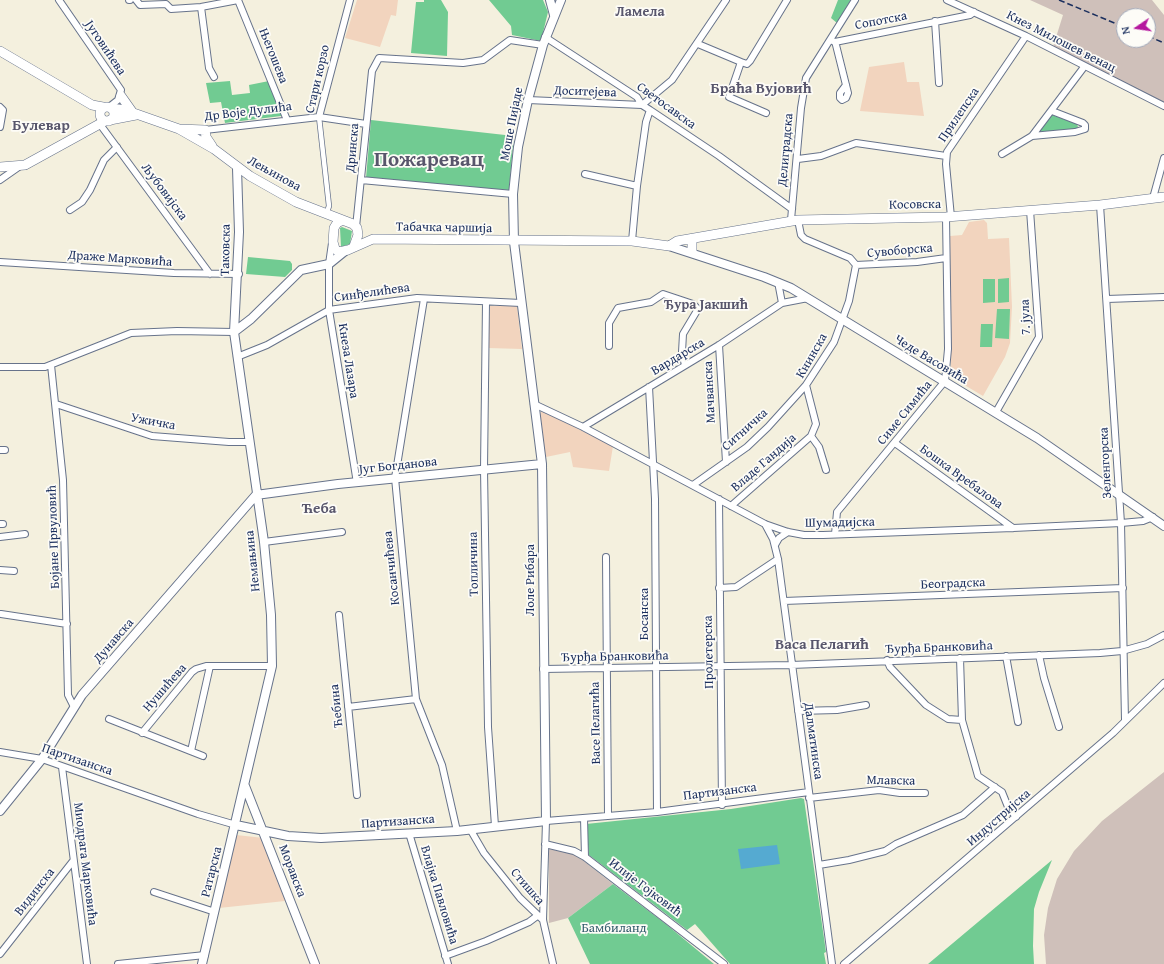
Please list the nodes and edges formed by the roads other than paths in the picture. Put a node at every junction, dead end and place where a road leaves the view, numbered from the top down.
1 (59, 0) edge
2 (136, 0) edge
3 (238, 0) edge
4 (350, 0) edge
5 (550, 0) edge
6 (561, 0) edge
7 (726, 0) edge
8 (787, 0) edge
9 (855, 0) edge
10 (947, 0) edge
11 (201, 7) junction
12 (974, 12) junction
13 (554, 15) junction
14 (935, 21) junction
15 (1026, 36) junction
16 (544, 41) junction
17 (833, 41) junction
18 (698, 44) junction
19 (0, 51) edge
20 (741, 62) junction
21 (1084, 67) junction
22 (214, 77) dead end
23 (938, 83) dead end
24 (846, 85) dead end
25 (121, 96) junction
26 (528, 100) junction
27 (642, 105) junction
28 (1164, 106) edge
29 (0, 107) edge
30 (650, 110) junction
31 (1052, 111) junction
32 (766, 113) dead end
33 (105, 115) junction
34 (136, 115) junction
35 (319, 117) junction
36 (287, 120) junction
37 (366, 124) junction
38 (0, 127) edge
39 (179, 129) junction
40 (205, 130) junction
41 (1032, 136) junction
42 (117, 148) junction
43 (214, 149) junction
44 (1002, 154) dead end
45 (946, 156) junction
46 (1164, 158) edge
47 (798, 159) junction
48 (20, 166) junction
49 (0, 167) edge
50 (237, 168) junction
51 (585, 174) dead end
52 (0, 180) edge
53 (361, 180) junction
54 (638, 186) junction
55 (513, 194) junction
56 (1164, 197) edge
57 (1153, 198) junction
58 (1100, 204) junction
59 (792, 209) junction
60 (70, 210) dead end
61 (1030, 210) junction
62 (327, 212) junction
63 (949, 217) junction
64 (343, 220) junction
65 (795, 220) junction
66 (334, 228) junction
67 (357, 229) junction
68 (692, 239) junction
69 (373, 240) junction
70 (632, 241) junction
71 (333, 242) junction
72 (514, 242) junction
73 (354, 246) junction
74 (669, 246) junction
75 (345, 251) junction
76 (692, 252) junction
77 (946, 258) junction
78 (0, 262) edge
79 (329, 264) junction
80 (856, 265) junction
81 (210, 274) junction
82 (239, 274) junction
83 (778, 282) junction
84 (1164, 297) edge
85 (808, 298) junction
86 (424, 299) junction
87 (1107, 299) junction
88 (486, 302) junction
89 (521, 303) junction
90 (782, 303) junction
91 (330, 310) junction
92 (842, 321) junction
93 (234, 332) junction
94 (719, 345) junction
95 (609, 346) dead end
96 (237, 357) junction
97 (51, 365) junction
98 (685, 365) junction
99 (0, 367) edge
100 (945, 381) junction
101 (806, 385) junction
102 (649, 387) junction
103 (56, 404) junction
104 (534, 404) junction
105 (996, 412) junction
106 (583, 428) junction
107 (812, 436) junction
108 (250, 442) junction
109 (895, 444) junction
110 (726, 462) junction
111 (542, 464) junction
112 (654, 464) junction
113 (484, 469) junction
114 (826, 470) dead end
115 (395, 478) junction
116 (357, 483) junction
117 (693, 485) junction
118 (1118, 494) junction
119 (257, 495) junction
120 (719, 499) junction
121 (731, 506) junction
122 (1153, 517) junction
123 (1121, 523) junction
124 (765, 524) junction
125 (1164, 526) edge
126 (1013, 528) junction
127 (342, 532) dead end
128 (788, 532) junction
129 (25, 534) dead end
130 (835, 534) junction
131 (0, 537) edge
132 (264, 542) junction
133 (775, 545) junction
134 (606, 557) dead end
135 (778, 559) junction
136 (0, 570) edge
137 (14, 571) dead end
138 (719, 588) junction
139 (1123, 588) junction
140 (784, 602) junction
141 (1, 614) edge
142 (339, 615) dead end
143 (67, 624) junction
144 (1164, 635) edge
145 (1122, 651) junction
146 (1039, 655) junction
147 (1006, 656) junction
148 (960, 658) junction
149 (887, 660) junction
150 (792, 665) junction
151 (210, 666) junction
152 (272, 666) junction
153 (720, 666) junction
154 (656, 667) junction
155 (606, 668) junction
156 (543, 669) junction
157 (1164, 683) edge
158 (416, 699) junction
159 (866, 705) dead end
160 (74, 707) junction
161 (348, 707) junction
162 (798, 711) junction
163 (109, 719) dead end
164 (962, 720) junction
165 (1125, 720) junction
166 (1018, 722) dead end
167 (1060, 726) dead end
168 (142, 733) junction
169 (0, 751) edge
170 (191, 751) junction
171 (203, 756) dead end
172 (42, 760) junction
173 (62, 767) junction
174 (244, 786) junction
175 (995, 787) junction
176 (925, 793) dead end
177 (357, 795) dead end
178 (809, 795) junction
179 (722, 805) junction
180 (0, 811) edge
181 (657, 812) junction
182 (608, 816) junction
183 (1016, 817) junction
184 (584, 818) junction
185 (546, 821) junction
186 (236, 825) junction
187 (495, 826) junction
188 (470, 829) junction
189 (457, 831) junction
190 (264, 832) junction
191 (409, 833) junction
192 (545, 844) junction
193 (585, 857) junction
194 (73, 862) junction
195 (819, 865) junction
196 (154, 892) dead end
197 (215, 912) junction
198 (537, 916) junction
199 (543, 920) junction
200 (0, 954) edge
201 (205, 955) junction
202 (445, 956) junction
203 (87, 964) edge
204 (118, 964) edge
205 (202, 964) edge
206 (315, 964) edge
207 (448, 964) edge
208 (553, 964) edge
209 (724, 964) edge
210 (832, 964) edge
211 (844, 964) edge

1 - 25 street, Југовићева
2 - 11 street
3 - 11 street
3 - 36 street, Његошева
4 - 35 street, Стари корзо
5 - 13 street
6 - 13 street, Моше Пијаде
7 - 18 street
8 - 20 street
9 - 17 street, Делиградска
10 - 12 street, Кнез Милошев венац
11 - 22 street
12 - 14 street, Сопотска
12 - 15 street, Кнез Милошев венац
13 - 16 street, Моше Пијаде
14 - 17 street, Сопотска
14 - 23 street
15 - 21 street, Кнез Милошев венац
15 - 45 street, Прилепска
16 - 26 street, Моше Пијаде
16 - 27 street, Светосавска
16 - 37 street, Дринска
17 - 24 street
17 - 47 street, Делиградска
18 - 20 street
18 - 27 street
19 - 33 main road, Др Воје Дулића
20 - 32 street
21 - 28 street, Кнез Милошев венац
21 - 31 street
25 - 33 street, Југовићева
25 - 34 main road
26 - 27 street, Доситејева
26 - 55 street, Моше Пијаде
27 - 30 street, Светосавска
29 - 38 street
30 - 54 street
30 - 59 street, Светосавска
31 - 41 street
31 - 41 street
33 - 34 main road, Др Воје Дулића
33 - 42 street, Љубовијска
33 - 48 main road
34 - 39 main road, Др Воје Дулића
35 - 36 street, Др Воје Дулића
35 - 37 street, Др Воје Дулића
35 - 62 street, Стари корзо
36 - 40 street, Др Воје Дулића
37 - 53 street, Дринска
39 - 40 main road, Др Воје Дулића
39 - 43 main road, Лењинова
40 - 43 main road, Лењинова
41 - 44 street
42 - 60 street
42 - 81 street, Љубовијска
43 - 50 main road, Лењинова
45 - 47 street
45 - 63 street, Прилепска
46 - 57 street
47 - 59 street, Делиградска
48 - 49 main road
48 - 52 street
50 - 62 main road, Лењинова
50 - 82 street, Таковска
51 - 54 street
53 - 55 street
53 - 67 street, Дринска
54 - 70 street
55 - 72 street, Моше Пијаде
56 - 57 main road, Косовска
57 - 58 main road, Косовска
58 - 61 main road, Косовска
58 - 87 street, Зеленгорска
59 - 65 street, Делиградска
61 - 63 main road, Косовска
61 - 105 street, 7. јула
62 - 64 main road, Лењинова
62 - 66 main road
63 - 65 main road, Косовска
63 - 77 street, Симе Симића
64 - 66 main road
64 - 67 main road
65 - 68 main road, Косовска
65 - 80 street, Сувоборска
66 - 71 main road
67 - 69 main road
67 - 73 main road
68 - 74 main road, Косовска
68 - 76 main road
69 - 72 main road, Табачка чаршија
69 - 73 main road, Табачка чаршија
70 - 72 main road, Табачка чаршија
70 - 74 main road, Табачка чаршија
71 - 75 main road
71 - 79 street, Кнеза Лазара
72 - 89 street, Лоле Рибара
73 - 75 main road
74 - 76 street, Чеде Васовића
75 - 79 street
76 - 83 street, Чеде Васовића
77 - 80 street, Сувоборска
77 - 100 street, Симе Симића
78 - 81 street, Драже Марковића
79 - 91 street, Кнеза Лазара
79 - 93 street
80 - 92 street, Сувоборска
81 - 82 street, Драже Марковића
82 - 93 street, Таковска
83 - 85 street, Чеде Васовића
83 - 90 street
84 - 87 street
85 - 90 street, Вардарска
85 - 92 street, Чеде Васовића
86 - 88 street, Синђелићева
86 - 91 street, Синђелићева
86 - 115 street, Косанчићева
87 - 118 street, Зеленгорска
88 - 89 street, Синђелићева
88 - 113 street, Топличина
89 - 104 street, Лоле Рибара
90 - 94 street, Вардарска
91 - 96 street, Синђелићева
91 - 116 street, Кнеза Лазара
92 - 100 street, Чеде Васовића
92 - 101 street, Книнска
93 - 96 street, Немањина
93 - 97 street
94 - 98 street, Вардарска
94 - 110 street, Мачванска
95 - 98 street, Мачванска
96 - 108 street, Немањина
97 - 99 street
97 - 103 street, Бојане Првуловић
98 - 102 street, Вардарска
100 - 105 street, Чеде Васовића
100 - 109 street, Симе Симића
101 - 107 street, Книнска
101 - 110 street, Ситничка
102 - 106 street, Вардарска
102 - 112 street, Босанска
103 - 108 street, Ужичка
103 - 143 street, Бојане Првуловић
104 - 106 street, Шумадијска
104 - 111 street, Лоле Рибара
105 - 118 street, Чеде Васовића
106 - 112 street, Шумадијска
107 - 114 street
107 - 121 street, Владе Гандија
108 - 119 street, Немањина
109 - 126 street, Бошка Вребалова
109 - 130 street, Симе Симића
110 - 117 street, Ситничка
111 - 113 street, Југ Богданова
111 - 156 street, Лоле Рибара
112 - 117 street, Шумадијска
112 - 154 street, Босанска
113 - 115 street, Југ Богданова
113 - 187 street, Топличина
115 - 116 street, Југ Богданова
115 - 158 street, Косанчићева
116 - 119 street, Југ Богданова
117 - 120 street, Шумадијска
118 - 122 street, Чеде Васовића
118 - 123 street, Зеленгорска
119 - 132 street, Немањина
119 - 160 street, Дунавска
120 - 121 street, Шумадијска
120 - 138 street, Пролетерска
121 - 124 street, Шумадијска
122 - 123 street, Шумадијска
122 - 125 street, Чеде Васовића
123 - 126 street, Шумадијска
123 - 139 street, Зеленгорска
124 - 128 street, Шумадијска
124 - 133 street, Далматинска
126 - 130 street, Шумадијска
127 - 132 street
128 - 130 street, Шумадијска
128 - 133 street
129 - 131 street
132 - 152 street, Немањина
133 - 135 street, Далматинска
134 - 155 street, Васе Пелагића
135 - 138 street
135 - 140 street, Далматинска
136 - 137 street
138 - 153 street, Пролетерска
139 - 140 street, Београдска
139 - 145 street, Зеленгорска
140 - 150 street, Далматинска
141 - 143 street
142 - 161 street, Ћебина
143 - 160 street, Бојане Првуловић
144 - 145 street, Ђурђа Бранковића
145 - 146 street, Ђурђа Бранковића
145 - 165 street, Зеленгорска
146 - 147 street, Ђурђа Бранковића
146 - 167 street
147 - 148 street, Ђурђа Бранковића
147 - 166 street
148 - 149 street, Ђурђа Бранковића
148 - 164 street
149 - 150 street, Ђурђа Бранковића
149 - 164 street
150 - 153 street, Ђурђа Бранковића
150 - 162 street, Далматинска
151 - 152 street, Нушићева
151 - 168 street, Нушићева
151 - 170 street, Нушићева
152 - 174 street, Немањина
153 - 154 street, Ђурђа Бранковића
153 - 179 street, Пролетерска
154 - 155 street, Ђурђа Бранковића
154 - 181 street, Босанска
155 - 156 street, Ђурђа Бранковића
155 - 182 street, Васе Пелагића
156 - 185 street, Лоле Рибара
157 - 165 street, Индустријска
158 - 161 street
158 - 189 street, Косанчићева
159 - 162 street
160 - 172 street, Дунавска
161 - 177 street, Ћебина
162 - 178 street, Далматинска
163 - 168 street
164 - 175 street
165 - 183 street, Индустријска
168 - 170 street
169 - 172 street, Партизанска
170 - 171 street
172 - 173 street, Партизанска
172 - 180 street, Дунавска
173 - 186 street, Партизанска
173 - 194 street, Миодрага Марковића
174 - 186 street, Ратарска
174 - 190 street, Моравска
175 - 183 street
175 - 195 street
176 - 178 street, Млавска
178 - 179 street, Партизанска
178 - 195 street, Далматинска
179 - 181 street, Партизанска
181 - 182 street, Партизанска
182 - 184 street, Партизанска
183 - 211 street, Индустријска
184 - 185 street, Партизанска
184 - 193 street
185 - 187 street, Партизанска
185 - 192 street, Лоле Рибара
186 - 190 street, Партизанска
186 - 197 street, Ратарска
187 - 188 street, Партизанска
188 - 189 street, Партизанска
188 - 198 street, Стишка
189 - 191 street, Партизанска
190 - 191 street, Партизанска
190 - 206 street, Моравска
191 - 202 street, Влајка Павловића
192 - 193 street, Илије Гојковић
192 - 199 street, Лоле Рибара
193 - 209 street, Илије Гојковић
194 - 200 street, Видинска
194 - 203 street, Миодрага Марковића
195 - 210 street, Далматинска
196 - 197 street
197 - 201 street, Ратарска
198 - 199 street, Стишка
198 - 202 street
199 - 208 street, Стишка
201 - 204 street
201 - 205 street, Ратарска
202 - 207 street, Влајка Павловића

